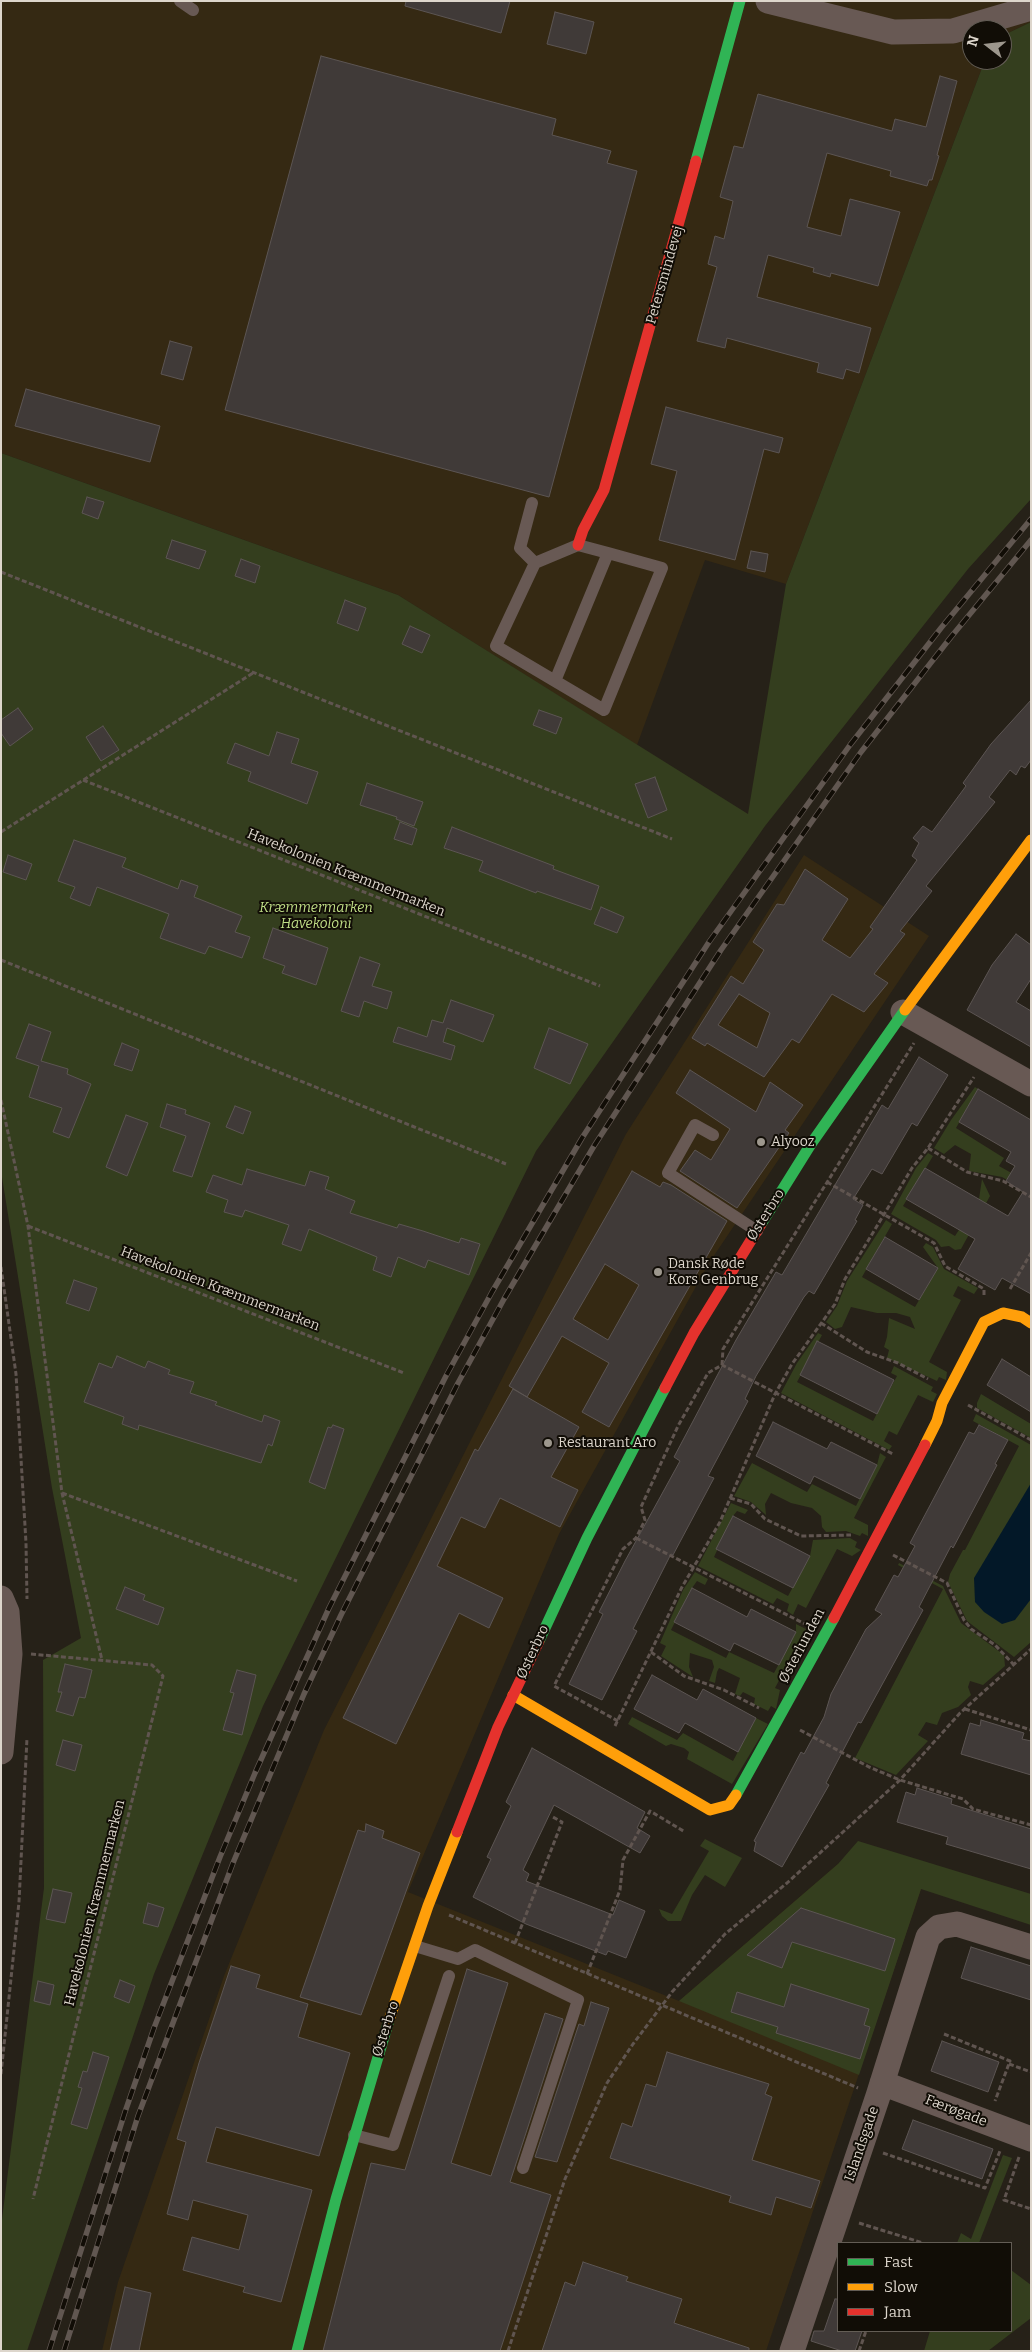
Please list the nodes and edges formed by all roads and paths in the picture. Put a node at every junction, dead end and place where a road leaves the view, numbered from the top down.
1 (180, 1) edge
2 (740, 1) edge
3 (768, 1) edge
4 (1031, 8) edge
5 (193, 10) dead end
6 (532, 504) dead end
7 (578, 545) junction
8 (608, 553) junction
9 (536, 563) junction
10 (1, 572) edge
11 (253, 672) junction
12 (555, 681) junction
13 (83, 780) junction
14 (1, 832) edge
15 (672, 839) dead end
16 (1031, 840) edge
17 (1, 960) edge
18 (600, 986) dead end
19 (903, 1012) junction
20 (925, 1025) junction
21 (987, 1058) junction
22 (1031, 1084) edge
23 (1, 1100) edge
24 (713, 1135) dead end
25 (928, 1148) junction
26 (506, 1164) dead end
27 (827, 1182) junction
28 (1031, 1197) edge
29 (885, 1215) junction
30 (28, 1226) junction
31 (757, 1231) junction
32 (1031, 1253) edge
33 (1002, 1313) junction
34 (984, 1322) junction
35 (821, 1323) junction
36 (1031, 1323) edge
37 (722, 1365) junction
38 (404, 1373) dead end
39 (948, 1392) junction
40 (775, 1394) junction
41 (1031, 1440) edge
42 (914, 1465) junction
43 (62, 1493) junction
44 (730, 1498) junction
45 (636, 1538) junction
46 (873, 1544) junction
47 (692, 1567) junction
48 (297, 1582) dead end
49 (1, 1598) edge
50 (826, 1634) junction
51 (1031, 1649) edge
52 (651, 1652) junction
53 (10, 1654) junction
54 (102, 1660) junction
55 (1014, 1665) junction
56 (513, 1695) junction
57 (966, 1708) junction
58 (780, 1720) junction
59 (618, 1721) junction
60 (1031, 1730) edge
61 (605, 1749) junction
62 (1, 1752) edge
63 (900, 1780) junction
64 (551, 1816) dead end
65 (1031, 1825) edge
66 (685, 1832) dead end
67 (428, 1906) junction
68 (515, 1942) junction
69 (415, 1946) junction
70 (1031, 1948) edge
71 (587, 1974) junction
72 (449, 1976) dead end
73 (661, 2005) junction
74 (944, 2034) dead end
75 (1009, 2064) junction
76 (1031, 2072) edge
77 (880, 2090) junction
78 (1013, 2133) edge
79 (354, 2135) junction
80 (861, 2145) junction
81 (523, 2168) dead end
82 (33, 2199) dead end
83 (1031, 2209) edge
84 (837, 2216) junction
85 (920, 2242) edge
86 (866, 2332) edge
87 (297, 2351) edge
88 (508, 2351) edge
89 (792, 2351) edge
90 (859, 2351) edge

1 - 5 lane
2 - 7 street, Petersmindevej
3 - 4 street
6 - 9 lane
7 - 8 lane
7 - 9 lane
8 - 12 lane
8 - 12 lane
9 - 12 lane
10 - 11 path
11 - 13 path
11 - 15 path
13 - 14 path
13 - 18 path, Havekolonien Kræmmermarken
16 - 19 street, Østerbro
17 - 26 path
19 - 20 street
19 - 31 street, Østerbro
20 - 21 street
20 - 27 path
21 - 22 street
21 - 25 path
23 - 30 path
24 - 31 lane
25 - 28 path
25 - 29 path
27 - 29 path
27 - 37 path
29 - 34 path
29 - 35 path
30 - 38 path, Havekolonien Kræmmermarken
30 - 43 path
31 - 56 street, Østerbro
32 - 33 path
33 - 34 street
33 - 36 street
34 - 39 street, Østerlunden
35 - 39 path
35 - 40 path
37 - 40 path
37 - 45 path
39 - 41 path
39 - 42 street, Østerlunden
40 - 42 path
40 - 44 path
42 - 46 street, Østerlunden
43 - 48 path
43 - 54 path
44 - 46 path
44 - 47 path
45 - 47 path
45 - 59 path
46 - 50 street, Østerlunden
46 - 55 path
47 - 50 path
47 - 52 path
49 - 53 street
50 - 58 street, Østerlunden
51 - 55 path
52 - 58 path
52 - 59 path
53 - 54 path, Havekolonien Kræmmermarken
53 - 62 street
54 - 82 path, Havekolonien Kræmmermarken
55 - 57 path
56 - 61 street, Østerlunden
56 - 67 street, Østerbro
57 - 60 path
57 - 63 path
58 - 61 street, Østerlunden
58 - 63 path
59 - 61 path
63 - 65 path
63 - 73 path
64 - 68 path
66 - 71 path
67 - 68 path
67 - 69 street, Østerbro
68 - 71 path
69 - 79 street, Østerbro
69 - 81 lane
70 - 77 street, Islandsgade
71 - 73 path
72 - 79 lane
73 - 77 path
73 - 88 path
74 - 75 path
75 - 76 path
75 - 78 path
77 - 78 street, Færøgade
77 - 80 street, Islandsgade
78 - 80 path
78 - 83 path
79 - 87 street, Østerbro
80 - 84 street, Islandsgade
84 - 85 path
84 - 89 street, Islandsgade
86 - 90 path

